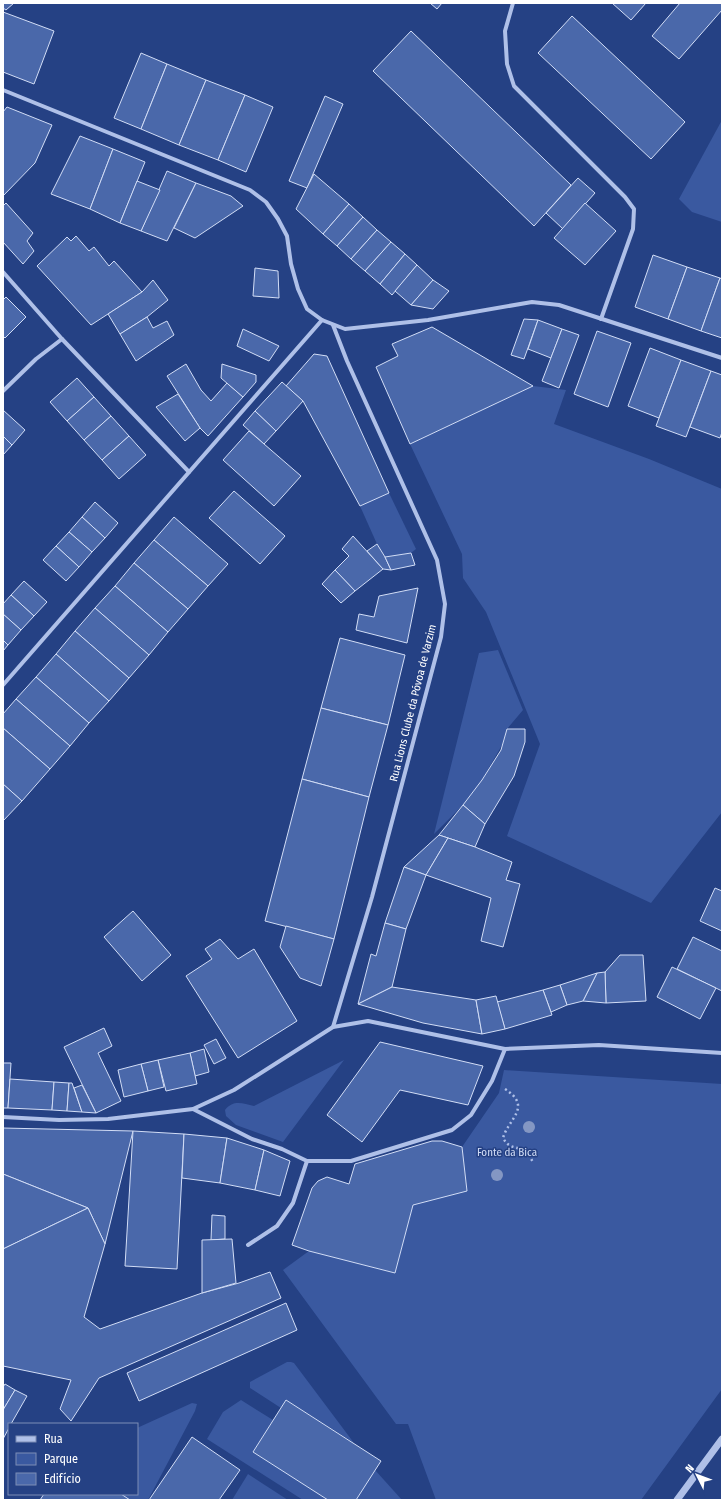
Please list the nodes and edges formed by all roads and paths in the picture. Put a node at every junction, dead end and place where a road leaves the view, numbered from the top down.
1 (513, 3) edge
2 (3, 90) edge
3 (3, 272) edge
4 (601, 319) junction
5 (322, 320) junction
6 (333, 325) junction
7 (62, 339) junction
8 (722, 358) edge
9 (3, 391) edge
10 (189, 472) junction
11 (3, 685) edge
12 (333, 1027) junction
13 (505, 1049) junction
14 (722, 1053) edge
15 (492, 1081) junction
16 (193, 1109) junction
17 (3, 1117) edge
18 (307, 1161) junction
19 (533, 1162) dead end
20 (248, 1245) dead end
21 (722, 1438) edge
22 (677, 1500) edge

1 - 4 street
2 - 5 street
3 - 7 street
4 - 6 street
4 - 8 street
5 - 6 street
5 - 10 street
6 - 12 street, Rua Lions Clube da Póvoa de Varzim
7 - 9 street
7 - 10 street
10 - 11 street
12 - 13 street
12 - 16 street
13 - 14 street
13 - 15 street
15 - 18 street
15 - 19 path
16 - 17 street
16 - 18 street
18 - 20 street
21 - 22 street

